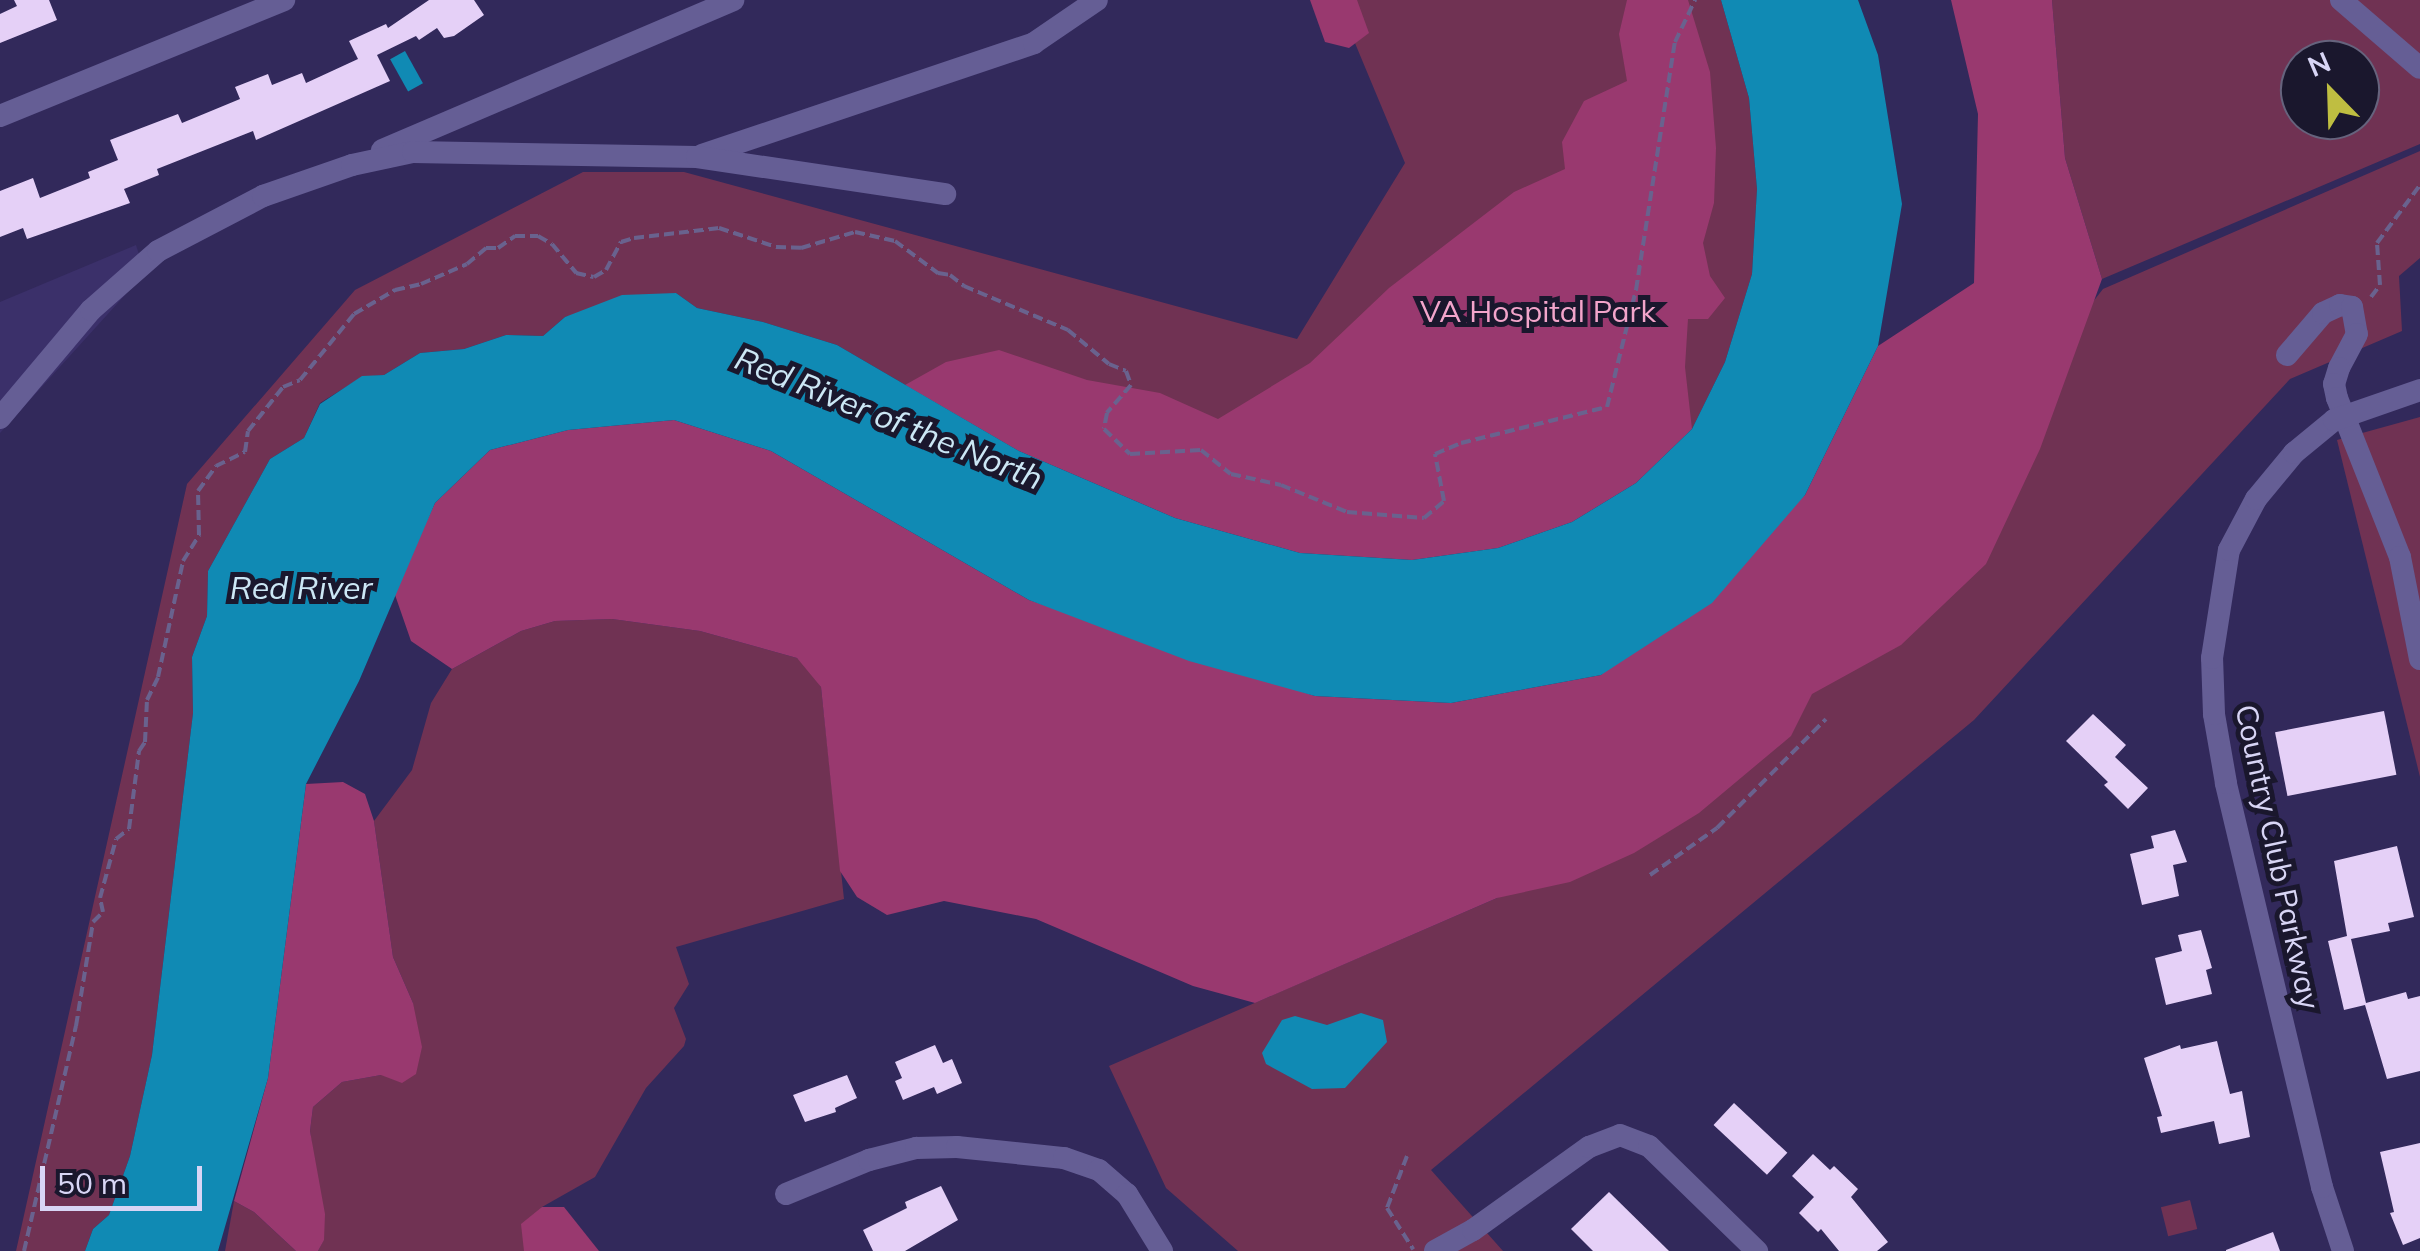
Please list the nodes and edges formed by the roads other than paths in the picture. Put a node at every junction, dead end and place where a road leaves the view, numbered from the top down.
1 (284, 0) edge
2 (733, 0) edge
3 (1097, 0) edge
4 (2341, 0) edge
5 (2420, 68) edge
6 (0, 116) edge
7 (697, 157) junction
8 (352, 164) junction
9 (945, 194) dead end
10 (2287, 356) dead end
11 (2420, 390) edge
12 (2345, 416) junction
13 (0, 418) edge
14 (2420, 659) edge
15 (786, 1194) dead end
16 (1162, 1251) edge
17 (1436, 1251) edge
18 (1757, 1251) edge
19 (2343, 1251) edge

1 - 6 street
2 - 8 street
3 - 7 street
4 - 5 street
7 - 8 street
7 - 9 street
8 - 13 street
10 - 12 street
11 - 12 street, Country Club Parkway
12 - 14 street
12 - 19 street, Country Club Parkway
15 - 16 street
17 - 18 street

